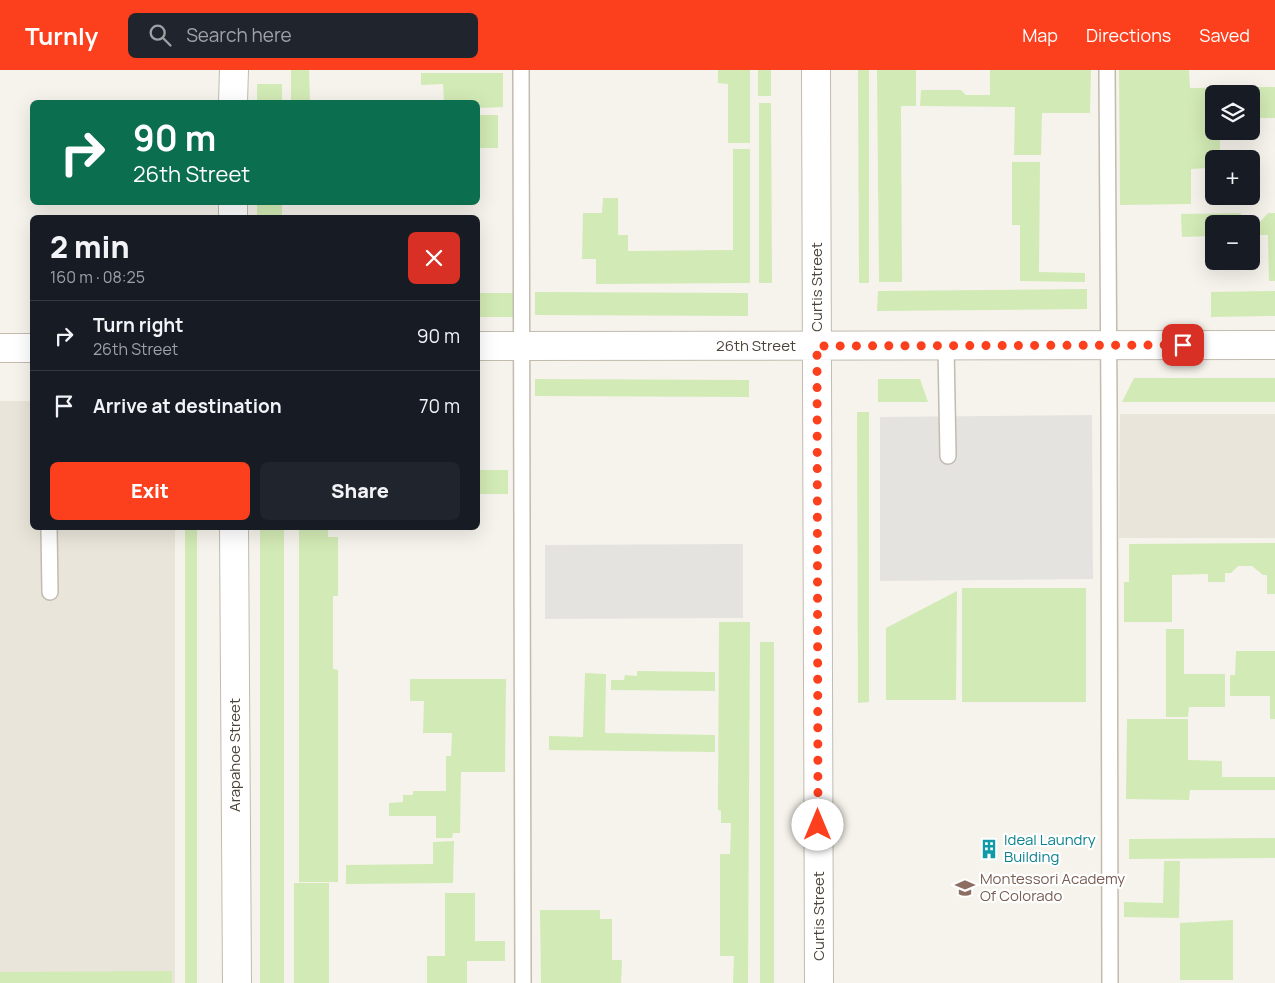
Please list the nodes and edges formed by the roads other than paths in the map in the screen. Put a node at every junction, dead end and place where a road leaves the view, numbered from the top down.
1 (234, 70) edge
2 (521, 70) edge
3 (816, 70) edge
4 (1106, 70) edge
5 (234, 100) edge
6 (1109, 345) junction
7 (1275, 345) edge
8 (480, 346) edge
9 (522, 346) junction
10 (817, 346) junction
11 (946, 346) junction
12 (0, 348) edge
13 (30, 348) edge
14 (948, 456) dead end
15 (48, 530) edge
16 (234, 530) edge
17 (50, 592) dead end
18 (237, 983) edge
19 (523, 983) edge
20 (819, 983) edge
21 (1110, 983) edge

1 - 5 street
2 - 9 lane
3 - 10 street, Curtis Street
4 - 6 lane
6 - 7 street, 26th Street
6 - 11 street, 26th Street
6 - 21 lane
8 - 9 street, 26th Street
9 - 10 street, 26th Street
9 - 19 lane
10 - 11 street, 26th Street
10 - 20 street, Curtis Street
11 - 14 lane
12 - 13 street
15 - 17 lane
16 - 18 street, Arapahoe Street

